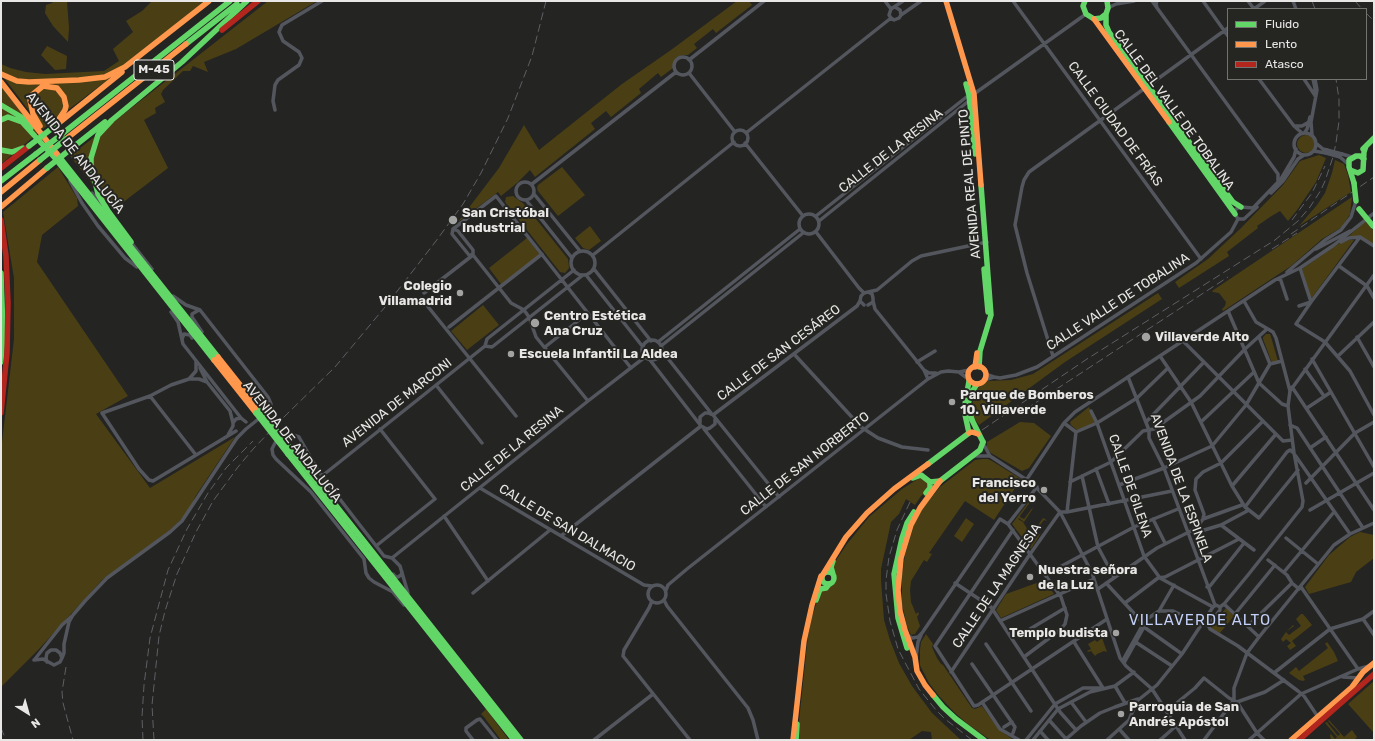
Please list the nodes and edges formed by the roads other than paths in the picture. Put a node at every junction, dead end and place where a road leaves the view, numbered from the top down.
1 (209, 1) edge
2 (212, 1) edge
3 (230, 1) edge
4 (241, 1) edge
5 (247, 1) edge
6 (258, 1) edge
7 (322, 1) edge
8 (764, 1) edge
9 (884, 1) edge
10 (903, 1) edge
11 (921, 1) edge
12 (942, 1) edge
13 (946, 1) edge
14 (1013, 1) edge
15 (1107, 1) edge
16 (1134, 1) edge
17 (1152, 1) edge
18 (1157, 1) edge
19 (1202, 1) edge
20 (1265, 1) edge
21 (1083, 2) edge
22 (893, 8) junction
23 (1255, 8) edge
24 (1157, 9) junction
25 (1107, 11) junction
26 (1086, 14) junction
27 (901, 15) junction
28 (890, 18) junction
29 (1094, 19) junction
30 (1227, 29) edge
31 (1224, 31) junction
32 (1227, 35) edge
33 (1044, 44) junction
34 (1191, 55) junction
35 (689, 60) junction
36 (182, 62) junction
37 (676, 72) junction
38 (689, 73) junction
39 (1, 75) edge
40 (1261, 80) edge
41 (1305, 80) edge
42 (1314, 80) edge
43 (1314, 80) edge
44 (1, 82) edge
45 (1146, 87) junction
46 (1315, 95) junction
47 (971, 97) junction
48 (1, 105) edge
49 (275, 110) dead end
50 (1, 120) edge
51 (1100, 120) junction
52 (1308, 122) junction
53 (40, 126) junction
54 (55, 126) junction
55 (1294, 126) junction
56 (736, 132) junction
57 (746, 133) junction
58 (1303, 133) junction
59 (1312, 135) junction
60 (1296, 138) junction
61 (1374, 138) edge
62 (734, 142) junction
63 (745, 144) junction
64 (1317, 144) junction
65 (29, 146) junction
66 (1366, 146) junction
67 (1296, 149) junction
68 (1, 150) edge
69 (1314, 151) junction
70 (1326, 151) junction
71 (55, 155) junction
72 (1304, 155) junction
73 (1341, 156) junction
74 (1354, 156) junction
75 (1364, 159) junction
76 (62, 167) junction
77 (1349, 167) junction
78 (1, 168) edge
79 (1358, 173) junction
80 (1278, 174) junction
81 (1284, 174) junction
82 (3, 180) edge
83 (1278, 182) junction
84 (1354, 183) junction
85 (532, 184) junction
86 (1, 192) edge
87 (534, 194) junction
88 (526, 200) junction
89 (1356, 201) junction
90 (1, 207) edge
91 (1242, 207) junction
92 (1374, 213) edge
93 (803, 216) junction
94 (816, 216) junction
95 (1236, 216) junction
96 (1246, 217) junction
97 (1, 220) edge
98 (818, 221) junction
99 (1374, 226) edge
100 (1356, 227) junction
101 (454, 229) junction
102 (802, 231) junction
103 (816, 232) junction
104 (1360, 237) junction
105 (131, 242) junction
106 (985, 242) junction
107 (1334, 245) junction
108 (1374, 246) edge
109 (580, 251) junction
110 (1312, 252) junction
111 (542, 254) junction
112 (473, 255) junction
113 (593, 255) junction
114 (572, 258) junction
115 (1201, 259) junction
116 (1338, 266) junction
117 (136, 267) junction
118 (1300, 268) junction
119 (594, 269) junction
120 (574, 270) junction
121 (1, 273) edge
122 (584, 275) junction
123 (1374, 275) edge
124 (146, 276) junction
125 (1280, 278) junction
126 (562, 280) junction
127 (1366, 286) junction
128 (568, 287) junction
129 (499, 288) junction
130 (877, 290) junction
131 (865, 293) junction
132 (424, 294) dead end
133 (173, 296) junction
134 (163, 297) junction
135 (1374, 297) edge
136 (421, 298) dead end
137 (873, 299) junction
138 (1287, 299) dead end
139 (860, 301) junction
140 (1244, 301) junction
141 (1310, 302) junction
142 (864, 305) junction
143 (868, 305) junction
144 (857, 306) junction
145 (1299, 306) dead end
146 (528, 307) junction
147 (170, 309) junction
148 (875, 309) junction
149 (200, 310) junction
150 (524, 310) junction
151 (588, 312) junction
152 (1228, 312) junction
153 (520, 313) junction
154 (534, 314) junction
155 (530, 318) junction
156 (525, 321) junction
157 (1374, 322) edge
158 (449, 327) dead end
159 (1267, 329) junction
160 (202, 332) junction
161 (1259, 337) junction
162 (1358, 337) junction
163 (182, 340) junction
164 (651, 341) junction
165 (1183, 341) junction
166 (658, 342) junction
167 (1325, 342) junction
168 (485, 346) junction
169 (661, 346) junction
170 (545, 347) junction
171 (643, 347) junction
172 (1245, 349) junction
173 (662, 351) junction
174 (935, 351) dead end
175 (794, 354) junction
176 (1053, 356) junction
177 (1160, 356) junction
178 (1338, 356) junction
179 (645, 357) junction
180 (470, 358) junction
181 (1312, 359) junction
182 (196, 360) junction
183 (650, 360) junction
184 (1, 362) edge
185 (917, 362) junction
186 (1204, 362) junction
187 (1282, 362) junction
188 (1270, 364) junction
189 (977, 367) junction
190 (1374, 367) edge
191 (631, 368) junction
192 (1168, 368) junction
193 (1305, 369) junction
194 (924, 370) junction
195 (969, 370) junction
196 (939, 372) junction
197 (959, 372) junction
198 (1254, 372) junction
199 (224, 373) junction
200 (985, 374) junction
201 (994, 377) junction
202 (1128, 377) junction
203 (1218, 377) junction
204 (189, 379) junction
205 (928, 379) junction
206 (969, 380) junction
207 (984, 380) junction
208 (207, 382) junction
209 (1259, 383) junction
210 (977, 384) junction
211 (436, 385) junction
212 (1181, 387) junction
213 (1292, 387) junction
214 (1290, 391) junction
215 (1234, 392) junction
216 (1331, 392) junction
217 (150, 396) junction
218 (1324, 396) junction
219 (1137, 398) junction
220 (588, 401) junction
221 (1191, 402) junction
222 (1246, 405) junction
223 (1288, 406) junction
224 (1307, 408) junction
225 (258, 411) junction
226 (1091, 411) dead end
227 (1, 413) edge
228 (713, 415) junction
229 (1374, 415) edge
230 (516, 416) dead end
231 (241, 418) junction
232 (258, 419) junction
233 (969, 420) junction
234 (1263, 421) junction
235 (246, 422) junction
236 (1146, 422) junction
237 (1201, 422) junction
238 (1374, 422) edge
239 (1064, 423) junction
240 (233, 424) junction
241 (1097, 424) junction
242 (1290, 425) junction
243 (702, 426) junction
244 (380, 429) junction
245 (245, 430) junction
246 (864, 430) junction
247 (1149, 430) junction
248 (237, 431) junction
249 (1076, 432) junction
250 (1355, 433) junction
251 (969, 434) junction
252 (978, 434) junction
253 (1276, 434) junction
254 (227, 436) junction
255 (1326, 437) junction
256 (237, 438) junction
257 (1292, 440) junction
258 (983, 442) junction
259 (482, 443) dead end
260 (1212, 446) junction
261 (1310, 448) junction
262 (928, 450) dead end
263 (290, 452) junction
264 (1336, 452) junction
265 (1294, 453) junction
266 (196, 455) junction
267 (973, 456) junction
268 (990, 456) junction
269 (1111, 462) junction
270 (1221, 463) junction
271 (928, 464) junction
272 (1323, 466) junction
273 (1374, 467) edge
274 (1164, 468) junction
275 (1096, 469) junction
276 (1298, 470) junction
277 (1374, 473) edge
278 (322, 476) junction
279 (1082, 476) junction
280 (1311, 478) junction
281 (1027, 479) junction
282 (928, 480) junction
283 (940, 480) junction
284 (1070, 482) junction
285 (1306, 483) dead end
286 (1356, 483) junction
287 (1119, 485) junction
288 (1232, 486) junction
289 (1037, 487) junction
290 (480, 488) junction
291 (1172, 491) junction
292 (1340, 492) junction
293 (779, 498) junction
294 (1124, 500) junction
295 (1326, 500) junction
296 (1109, 504) junction
297 (1244, 506) junction
298 (766, 507) junction
299 (918, 507) junction
300 (1090, 508) junction
301 (1178, 509) junction
302 (1249, 510) junction
303 (1310, 510) dead end
304 (1374, 510) edge
305 (1060, 512) junction
306 (1067, 512) junction
307 (1334, 512) junction
308 (444, 516) junction
309 (1153, 519) junction
310 (1203, 519) junction
311 (1374, 523) edge
312 (1008, 524) junction
313 (1221, 525) junction
314 (1134, 527) junction
315 (1363, 528) junction
316 (550, 530) junction
317 (1013, 530) junction
318 (1189, 532) junction
319 (1350, 534) junction
320 (561, 536) junction
321 (1239, 538) junction
322 (1286, 538) dead end
323 (1165, 543) junction
324 (1244, 543) junction
325 (376, 546) junction
326 (1098, 547) junction
327 (1254, 550) dead end
328 (1301, 550) junction
329 (373, 553) junction
330 (1030, 554) junction
331 (1083, 554) junction
332 (1144, 556) junction
333 (392, 558) junction
334 (1197, 560) junction
335 (1268, 560) dead end
336 (1318, 564) junction
337 (1275, 565) junction
338 (402, 572) junction
339 (1284, 572) junction
340 (382, 574) junction
341 (833, 574) junction
342 (1045, 575) junction
343 (821, 576) junction
344 (1114, 577) junction
345 (1160, 578) junction
346 (1094, 579) junction
347 (488, 581) junction
348 (376, 583) junction
349 (955, 583) junction
350 (1106, 583) junction
351 (1292, 583) junction
352 (829, 584) junction
353 (644, 585) junction
354 (668, 585) junction
355 (1174, 585) junction
356 (652, 586) junction
357 (662, 586) junction
358 (1207, 587) junction
359 (1300, 588) junction
360 (1098, 589) junction
361 (666, 590) junction
362 (649, 592) junction
363 (473, 593) dead end
364 (970, 593) junction
365 (1060, 594) junction
366 (664, 600) junction
367 (656, 602) junction
368 (1125, 603) junction
369 (1224, 604) junction
370 (667, 606) junction
371 (1214, 606) junction
372 (1220, 607) junction
373 (1065, 608) junction
374 (993, 610) junction
375 (1159, 611) junction
376 (1374, 611) edge
377 (1236, 614) junction
378 (73, 615) junction
379 (416, 616) junction
380 (1107, 619) junction
381 (1363, 619) junction
382 (1000, 621) junction
383 (1201, 624) junction
384 (1208, 625) junction
385 (1143, 626) junction
386 (1248, 626) junction
387 (1030, 629) dead end
388 (1330, 629) junction
389 (922, 632) junction
390 (907, 635) junction
391 (1374, 635) edge
392 (918, 637) junction
393 (1259, 637) junction
394 (440, 638) junction
395 (1135, 641) junction
396 (918, 642) junction
397 (1074, 642) junction
398 (986, 644) dead end
399 (909, 648) junction
400 (43, 649) junction
401 (51, 650) junction
402 (1247, 653) junction
403 (1182, 654) junction
404 (1024, 657) junction
405 (62, 658) junction
406 (46, 660) junction
407 (1124, 663) junction
408 (972, 664) dead end
409 (916, 666) junction
410 (1172, 666) junction
411 (1372, 666) edge
412 (1032, 669) junction
413 (1358, 669) junction
414 (951, 672) junction
415 (1134, 672) junction
416 (1274, 673) junction
417 (1374, 674) edge
418 (1342, 677) junction
419 (1358, 678) junction
420 (1284, 680) junction
421 (1367, 680) junction
422 (1012, 682) junction
423 (1115, 686) junction
424 (1085, 688) junction
425 (1103, 689) junction
426 (1152, 689) junction
427 (653, 694) junction
428 (1086, 694) junction
429 (1302, 694) junction
430 (993, 695) junction
431 (1139, 699) junction
432 (1236, 701) junction
433 (982, 702) junction
434 (1071, 702) junction
435 (1125, 703) junction
436 (1055, 704) junction
437 (1058, 709) junction
438 (1032, 711) dead end
439 (1167, 711) junction
440 (1318, 717) junction
441 (1049, 720) junction
442 (1012, 722) junction
443 (1086, 722) junction
444 (1176, 726) junction
445 (1004, 727) dead end
446 (1076, 730) junction
447 (1120, 730) junction
448 (1040, 731) junction
449 (1013, 732) dead end
450 (1258, 733) junction
451 (1070, 735) junction
452 (473, 740) edge
453 (497, 740) edge
454 (514, 740) edge
455 (521, 740) edge
456 (594, 740) edge
457 (690, 740) edge
458 (758, 740) edge
459 (795, 740) edge
460 (984, 740) edge
461 (1019, 740) edge
462 (1026, 740) edge
463 (1033, 740) edge
464 (1048, 740) edge
465 (1065, 740) edge
466 (1074, 740) edge
467 (1107, 740) edge
468 (1129, 740) edge
469 (1160, 740) edge
470 (1185, 740) edge
471 (1204, 740) edge
472 (1249, 740) edge
473 (1264, 740) edge
474 (1291, 740) edge
475 (1299, 740) edge

1 - 39 main road
2 - 54 main road
3 - 82 main road, M-45, bridge
4 - 86 main road, M-45, bridge
5 - 36 main road
6 - 36 main road
7 - 49 street
8 - 35 street
9 - 22 street
10 - 22 street
11 - 27 street
12 - 47 main road, AVENIDA REAL DE PINTO
13 - 47 main road, AVENIDA REAL DE PINTO
14 - 33 street, CALLE CIUDAD DE FRÍAS
15 - 25 main road, CALLE DEL VALLE DE TOBALINA
16 - 25 street
17 - 24 street
18 - 24 street
19 - 31 street
20 - 23 street
21 - 26 main road
22 - 27 street
22 - 28 street
24 - 34 street
25 - 29 main road
25 - 45 main road, CALLE DEL VALLE DE TOBALINA
26 - 29 main road
26 - 33 street
27 - 28 street
28 - 57 street
29 - 45 main road, CALLE DEL VALLE DE TOBALINA
30 - 31 street
31 - 32 street
31 - 34 street
33 - 47 street
33 - 51 street, CALLE CIUDAD DE FRÍAS
34 - 45 street
34 - 80 street
35 - 37 street
35 - 38 street
36 - 90 main road, bridge
36 - 105 main road
37 - 38 street
37 - 85 street
38 - 56 street
39 - 53 street, AVENIDA DE ANDALUCÍA
40 - 55 street
41 - 46 street
42 - 46 street
43 - 59 street
44 - 71 main road
45 - 51 street
45 - 91 main road, CALLE DEL VALLE DE TOBALINA
45 - 95 main road, CALLE DEL VALLE DE TOBALINA
46 - 52 street
47 - 94 street, CALLE DE LA RESINA
47 - 98 street, CALLE DE LA RESINA
47 - 106 main road, AVENIDA REAL DE PINTO
48 - 71 main road
50 - 71 main road
51 - 115 street, CALLE CIUDAD DE FRÍAS
51 - 176 street
52 - 55 street
52 - 58 street
53 - 54 main road
53 - 105 street, AVENIDA DE ANDALUCÍA
54 - 65 main road, bridge
55 - 58 street
55 - 60 street
56 - 57 street
56 - 62 street
57 - 63 street
58 - 59 street
58 - 60 street
59 - 64 street
60 - 67 street
61 - 66 main road
62 - 63 street
62 - 113 street
63 - 93 street
64 - 69 street
64 - 70 street
65 - 68 main road
65 - 78 main road
66 - 74 main road
66 - 75 main road
67 - 72 street
67 - 81 street
69 - 70 street
69 - 72 street
70 - 73 street, bridge
71 - 76 main road, AVENIDA DE ANDALUCÍA
71 - 225 main road, AVENIDA DE ANDALUCÍA
72 - 96 street
73 - 74 street
73 - 77 street
74 - 75 main road
74 - 77 main road
75 - 79 main road
76 - 117 street
76 - 124 main road, AVENIDA DE ANDALUCÍA
77 - 79 main road
77 - 84 main road
79 - 84 main road
80 - 81 street
80 - 83 street
81 - 83 street
83 - 91 street
84 - 89 main road, bridge
85 - 87 street
85 - 88 street
87 - 88 street
87 - 109 street
88 - 114 street
89 - 99 main road, bridge
89 - 110 street
91 - 95 street
91 - 96 street
92 - 100 street
93 - 94 street
93 - 102 street
94 - 98 street
95 - 96 street
95 - 115 street, CALLE VALLE DE TOBALINA
97 - 227 main road
98 - 103 street
100 - 107 street
100 - 110 street
101 - 111 street
101 - 112 street
101 - 112 street
102 - 103 street
102 - 166 street
102 - 169 street
103 - 131 street
104 - 107 street
104 - 108 street
104 - 116 street
105 - 133 street, AVENIDA DE ANDALUCÍA
106 - 130 street
106 - 189 main road, AVENIDA REAL DE PINTO
107 - 118 street
109 - 113 street
109 - 114 street
110 - 125 street
111 - 126 street
111 - 129 street
112 - 129 street
112 - 132 street
113 - 119 street
114 - 120 street
115 - 176 street, CALLE VALLE DE TOBALINA
116 - 127 street
116 - 141 street
117 - 124 street
117 - 147 street
118 - 125 street
118 - 141 street
119 - 122 street
119 - 164 street
120 - 122 street
120 - 126 street
121 - 184 main road
122 - 128 street
122 - 171 street
123 - 127 street
124 - 134 main road, AVENIDA DE ANDALUCÍA
125 - 138 street
125 - 140 street
126 - 128 street
126 - 146 street
127 - 135 street
127 - 167 street
128 - 151 street
128 - 154 street
129 - 150 street
129 - 158 street
130 - 131 street
130 - 137 street
131 - 137 street
131 - 139 street
133 - 149 street
133 - 160 street, AVENIDA DE ANDALUCÍA
134 - 147 street
134 - 199 main road, AVENIDA DE ANDALUCÍA
136 - 180 street
137 - 143 street
137 - 148 street
139 - 142 street
139 - 144 street, CALLE DE SAN CESÁREO
140 - 152 street
140 - 159 street
141 - 145 street
141 - 167 street
142 - 143 street
142 - 144 street, CALLE DE SAN CESÁREO
143 - 148 street
144 - 175 street, CALLE DE SAN CESÁREO
146 - 150 street
146 - 154 street
147 - 163 street
148 - 185 street
149 - 160 street
149 - 232 street
150 - 153 street
150 - 155 street
151 - 170 street
151 - 191 street
152 - 165 street
152 - 172 street
153 - 156 street
153 - 168 street
154 - 155 street
155 - 156 street
155 - 170 street
156 - 168 street
157 - 162 street
159 - 161 street
159 - 187 street
160 - 225 street
161 - 172 street
161 - 188 street
162 - 178 street
162 - 190 street
163 - 182 street
163 - 199 street
164 - 166 street
164 - 171 street
165 - 177 street
165 - 186 street
166 - 169 street
167 - 178 street
167 - 181 street
168 - 180 street, AVENIDA DE MARCONI
169 - 173 street
170 - 220 street
171 - 179 street
172 - 198 street
172 - 203 street
173 - 183 street
173 - 228 street
174 - 185 street
175 - 228 street, CALLE DE SAN CESÁREO
175 - 246 street
176 - 201 street, CALLE VALLE DE TOBALINA
177 - 192 street
177 - 202 street
178 - 229 street
179 - 183 street
179 - 191 street, CALLE DE LA RESINA
180 - 211 street, AVENIDA DE MARCONI
180 - 230 street
181 - 193 street
181 - 216 street
182 - 204 street
182 - 208 street
182 - 231 street
183 - 243 street
185 - 194 street
186 - 203 street
186 - 212 street
187 - 188 street
187 - 214 street
188 - 209 street
189 - 195 main road
189 - 200 main road
191 - 220 street, CALLE DE LA RESINA
192 - 212 street
192 - 219 street
193 - 213 street
193 - 218 street
194 - 196 street
194 - 205 street
195 - 197 street
195 - 206 main road
196 - 197 street
196 - 205 street, CALLE DE SAN NORBERTO
197 - 206 street
198 - 209 street
198 - 215 street
199 - 225 main road, AVENIDA DE ANDALUCÍA
200 - 201 street, CALLE VALLE DE TOBALINA
200 - 207 main road
201 - 207 street, CALLE VALLE DE TOBALINA
202 - 219 street, AVENIDA DE LA ESPINELA
202 - 239 street
203 - 215 street
203 - 221 street
204 - 208 street
204 - 217 street
205 - 246 street, CALLE DE SAN NORBERTO
206 - 210 main road
206 - 233 main road
207 - 210 main road
208 - 240 street
209 - 222 street
209 - 223 street
210 - 233 main road
211 - 244 street, AVENIDA DE MARCONI
211 - 259 street
212 - 221 street
212 - 236 street
213 - 214 street
213 - 224 street
214 - 223 street
215 - 222 street
215 - 237 street
216 - 218 street
216 - 250 street
217 - 266 street
217 - 266 street
218 - 224 street
219 - 236 street, AVENIDA DE LA ESPINELA
219 - 241 street
220 - 290 street, CALLE DE LA RESINA
221 - 237 street
221 - 247 street
222 - 234 street
222 - 260 street
223 - 242 street
224 - 255 street
225 - 263 main road, AVENIDA DE ANDALUCÍA, bridge
226 - 241 street, CALLE DE GILENA
228 - 243 street
228 - 243 street
228 - 293 street
231 - 235 street
231 - 240 street
232 - 235 street
232 - 245 street
233 - 251 main road
233 - 252 main road, bridge
234 - 253 street
234 - 270 street
235 - 245 street
236 - 247 street, AVENIDA DE LA ESPINELA
237 - 260 street
238 - 250 street
239 - 249 street
239 - 281 street
240 - 248 street
240 - 254 street
241 - 249 street
241 - 269 street, CALLE DE GILENA
242 - 257 street
242 - 261 street
243 - 298 street
243 - 320 street
244 - 278 street, AVENIDA DE MARCONI
244 - 325 street
245 - 248 street
245 - 256 street
246 - 262 street
246 - 293 street, CALLE DE SAN NORBERTO
247 - 269 street
247 - 274 street, AVENIDA DE LA ESPINELA
248 - 254 street
248 - 256 street
249 - 284 street
250 - 264 street
250 - 273 street
251 - 252 main road, bridge
251 - 271 main road
252 - 258 main road, bridge
253 - 257 street
253 - 288 street
254 - 266 street
255 - 261 street
255 - 264 street
256 - 378 street
257 - 265 street
258 - 267 main road
258 - 268 street
260 - 270 street
260 - 274 street
261 - 272 street
263 - 329 main road, AVENIDA DE ANDALUCÍA
263 - 340 main road, AVENIDA DE ANDALUCÍA
264 - 272 street
264 - 286 street
265 - 276 street
265 - 280 street
265 - 297 street
267 - 268 street
267 - 283 main road
268 - 281 street
269 - 275 street
269 - 287 street, CALLE DE GILENA
270 - 288 street
270 - 310 street
271 - 282 main road, bridge
271 - 343 main road, bridge
272 - 280 street
272 - 292 street
274 - 287 street
274 - 291 street, AVENIDA DE LA ESPINELA
275 - 279 street
275 - 296 street
276 - 302 street
276 - 369 street
277 - 286 street
278 - 325 street, AVENIDA DE ANDALUCÍA
278 - 348 street, AVENIDA DE ANDALUCÍA
279 - 284 street
279 - 300 street
280 - 285 street
280 - 295 street
281 - 289 street
282 - 283 main road
282 - 299 main road
282 - 341 main road, bridge
283 - 299 main road
284 - 306 street
286 - 292 street
286 - 304 street
287 - 294 street, CALLE DE GILENA
288 - 297 street
289 - 305 street
289 - 312 street
290 - 308 street, CALLE DE LA RESINA
290 - 316 street, CALLE DE SAN DALMACIO
291 - 294 street
291 - 301 street, AVENIDA DE LA ESPINELA
292 - 295 street
292 - 315 street
293 - 298 street, CALLE DE SAN NORBERTO
294 - 296 street
294 - 314 street, CALLE DE GILENA
295 - 303 street
295 - 307 street
296 - 300 street
297 - 302 street
297 - 310 street
298 - 354 street, CALLE DE SAN NORBERTO
299 - 390 main road
299 - 399 main road
300 - 306 street
300 - 326 street
301 - 309 street
301 - 318 street, AVENIDA DE LA ESPINELA
302 - 313 street
305 - 306 street
305 - 330 street, CALLE DE LA MAGNESIA
305 - 331 street
307 - 319 street
307 - 328 street
308 - 333 street, CALLE DE LA RESINA
308 - 347 street
309 - 314 street
309 - 323 street
310 - 318 street
311 - 315 street
312 - 317 street
312 - 349 street
313 - 318 street
313 - 321 street
314 - 326 street
314 - 332 street, CALLE DE GILENA
315 - 319 street
316 - 320 street, CALLE DE SAN DALMACIO
316 - 347 street
317 - 330 street
317 - 364 street
318 - 323 street
318 - 334 street, AVENIDA DE LA ESPINELA
319 - 336 street
320 - 353 street, CALLE DE SAN DALMACIO
321 - 324 street
321 - 334 street
322 - 328 street
323 - 332 street
324 - 327 street
324 - 358 street
325 - 333 street, AVENIDA DE ANDALUCÍA
326 - 331 street
326 - 344 street
328 - 336 street
328 - 339 street
329 - 338 street, AVENIDA DE ANDALUCÍA
329 - 394 main road, AVENIDA DE ANDALUCÍA
330 - 342 street
330 - 374 street, CALLE DE LA MAGNESIA
331 - 342 street
331 - 346 street
332 - 344 street
332 - 345 street, CALLE DE GILENA
333 - 338 street, AVENIDA DE ANDALUCÍA
334 - 345 street
334 - 358 street, AVENIDA DE LA ESPINELA
335 - 337 street
336 - 359 street
337 - 339 street
337 - 377 street
338 - 394 street, AVENIDA DE ANDALUCÍA
339 - 351 street
340 - 348 street
340 - 379 main road, AVENIDA DE ANDALUCÍA
341 - 343 main road, bridge
341 - 352 main road, bridge
342 - 365 street
343 - 352 main road, bridge
343 - 459 main road, bridge
344 - 350 street
345 - 355 street
345 - 368 street
346 - 360 street
346 - 365 street
347 - 363 street
348 - 379 street
349 - 364 street
349 - 389 street
350 - 360 street
350 - 368 street
351 - 359 street
351 - 386 street
352 - 459 main road, bridge
353 - 356 street, CALLE DE SAN DALMACIO
353 - 362 street, CALLE DE SAN DALMACIO
354 - 357 street, CALLE DE SAN NORBERTO
354 - 361 street, CALLE DE SAN NORBERTO
355 - 371 street
355 - 375 street
356 - 357 street
356 - 362 street
357 - 361 street
358 - 371 street, AVENIDA DE LA ESPINELA
359 - 388 street
359 - 393 street
360 - 380 street
361 - 366 street
362 - 367 street
364 - 374 street
364 - 414 street
365 - 373 street
365 - 382 street
366 - 367 street
366 - 370 street
367 - 370 street
367 - 427 street
368 - 385 street
369 - 372 street
369 - 377 street
370 - 458 street
371 - 372 street
371 - 383 street
372 - 384 street
373 - 387 street
373 - 404 street
374 - 382 street
374 - 414 street, CALLE DE LA MAGNESIA
375 - 383 street
375 - 385 street
376 - 381 street
377 - 386 street
378 - 400 street
378 - 405 street
379 - 454 main road, AVENIDA DE ANDALUCÍA
380 - 397 street
380 - 407 street
381 - 388 street
381 - 391 street
382 - 404 street
383 - 384 street
383 - 403 street
384 - 402 street
385 - 395 street
385 - 403 street
386 - 393 street
388 - 413 street
388 - 416 street
389 - 392 street
389 - 396 street
390 - 392 street
390 - 399 main road
392 - 399 street
393 - 402 street
394 - 455 main road, AVENIDA DE ANDALUCÍA
395 - 407 street
395 - 410 street
396 - 399 street
396 - 409 street
397 - 412 street
397 - 425 street
398 - 422 street
399 - 409 main road
400 - 401 street
400 - 406 street
400 - 406 street
401 - 405 street
401 - 406 street
402 - 416 street
402 - 432 street
403 - 410 street
404 - 412 street
405 - 406 street
407 - 415 street
408 - 430 street
409 - 460 main road
410 - 426 street
411 - 413 street
411 - 419 main road
412 - 422 street
412 - 436 street
413 - 418 street
414 - 433 street
415 - 423 street
415 - 426 street
416 - 420 street
417 - 421 main road
418 - 419 street
418 - 429 street
419 - 421 main road
419 - 440 main road
420 - 429 street
420 - 432 street
421 - 475 main road
422 - 430 street
422 - 438 street
423 - 425 street
423 - 435 street
424 - 425 street
424 - 428 street
424 - 436 street
425 - 428 street
426 - 431 street
426 - 439 street
427 - 456 street
427 - 457 street
428 - 434 street
429 - 440 street
429 - 450 street
430 - 433 street
430 - 442 street
431 - 435 street
431 - 447 street
432 - 439 street
432 - 450 street
432 - 471 street
433 - 461 street
434 - 437 street
434 - 443 street
435 - 443 street
436 - 437 street
436 - 462 street
437 - 441 street
437 - 446 street
439 - 444 street
440 - 474 main road
441 - 448 street
441 - 465 street
442 - 445 street
442 - 449 street
443 - 446 street
444 - 469 street
444 - 470 street
446 - 451 street
447 - 467 street
447 - 468 street
448 - 463 street
448 - 464 street
450 - 472 street
450 - 473 street
451 - 465 street
451 - 466 street
452 - 453 street

